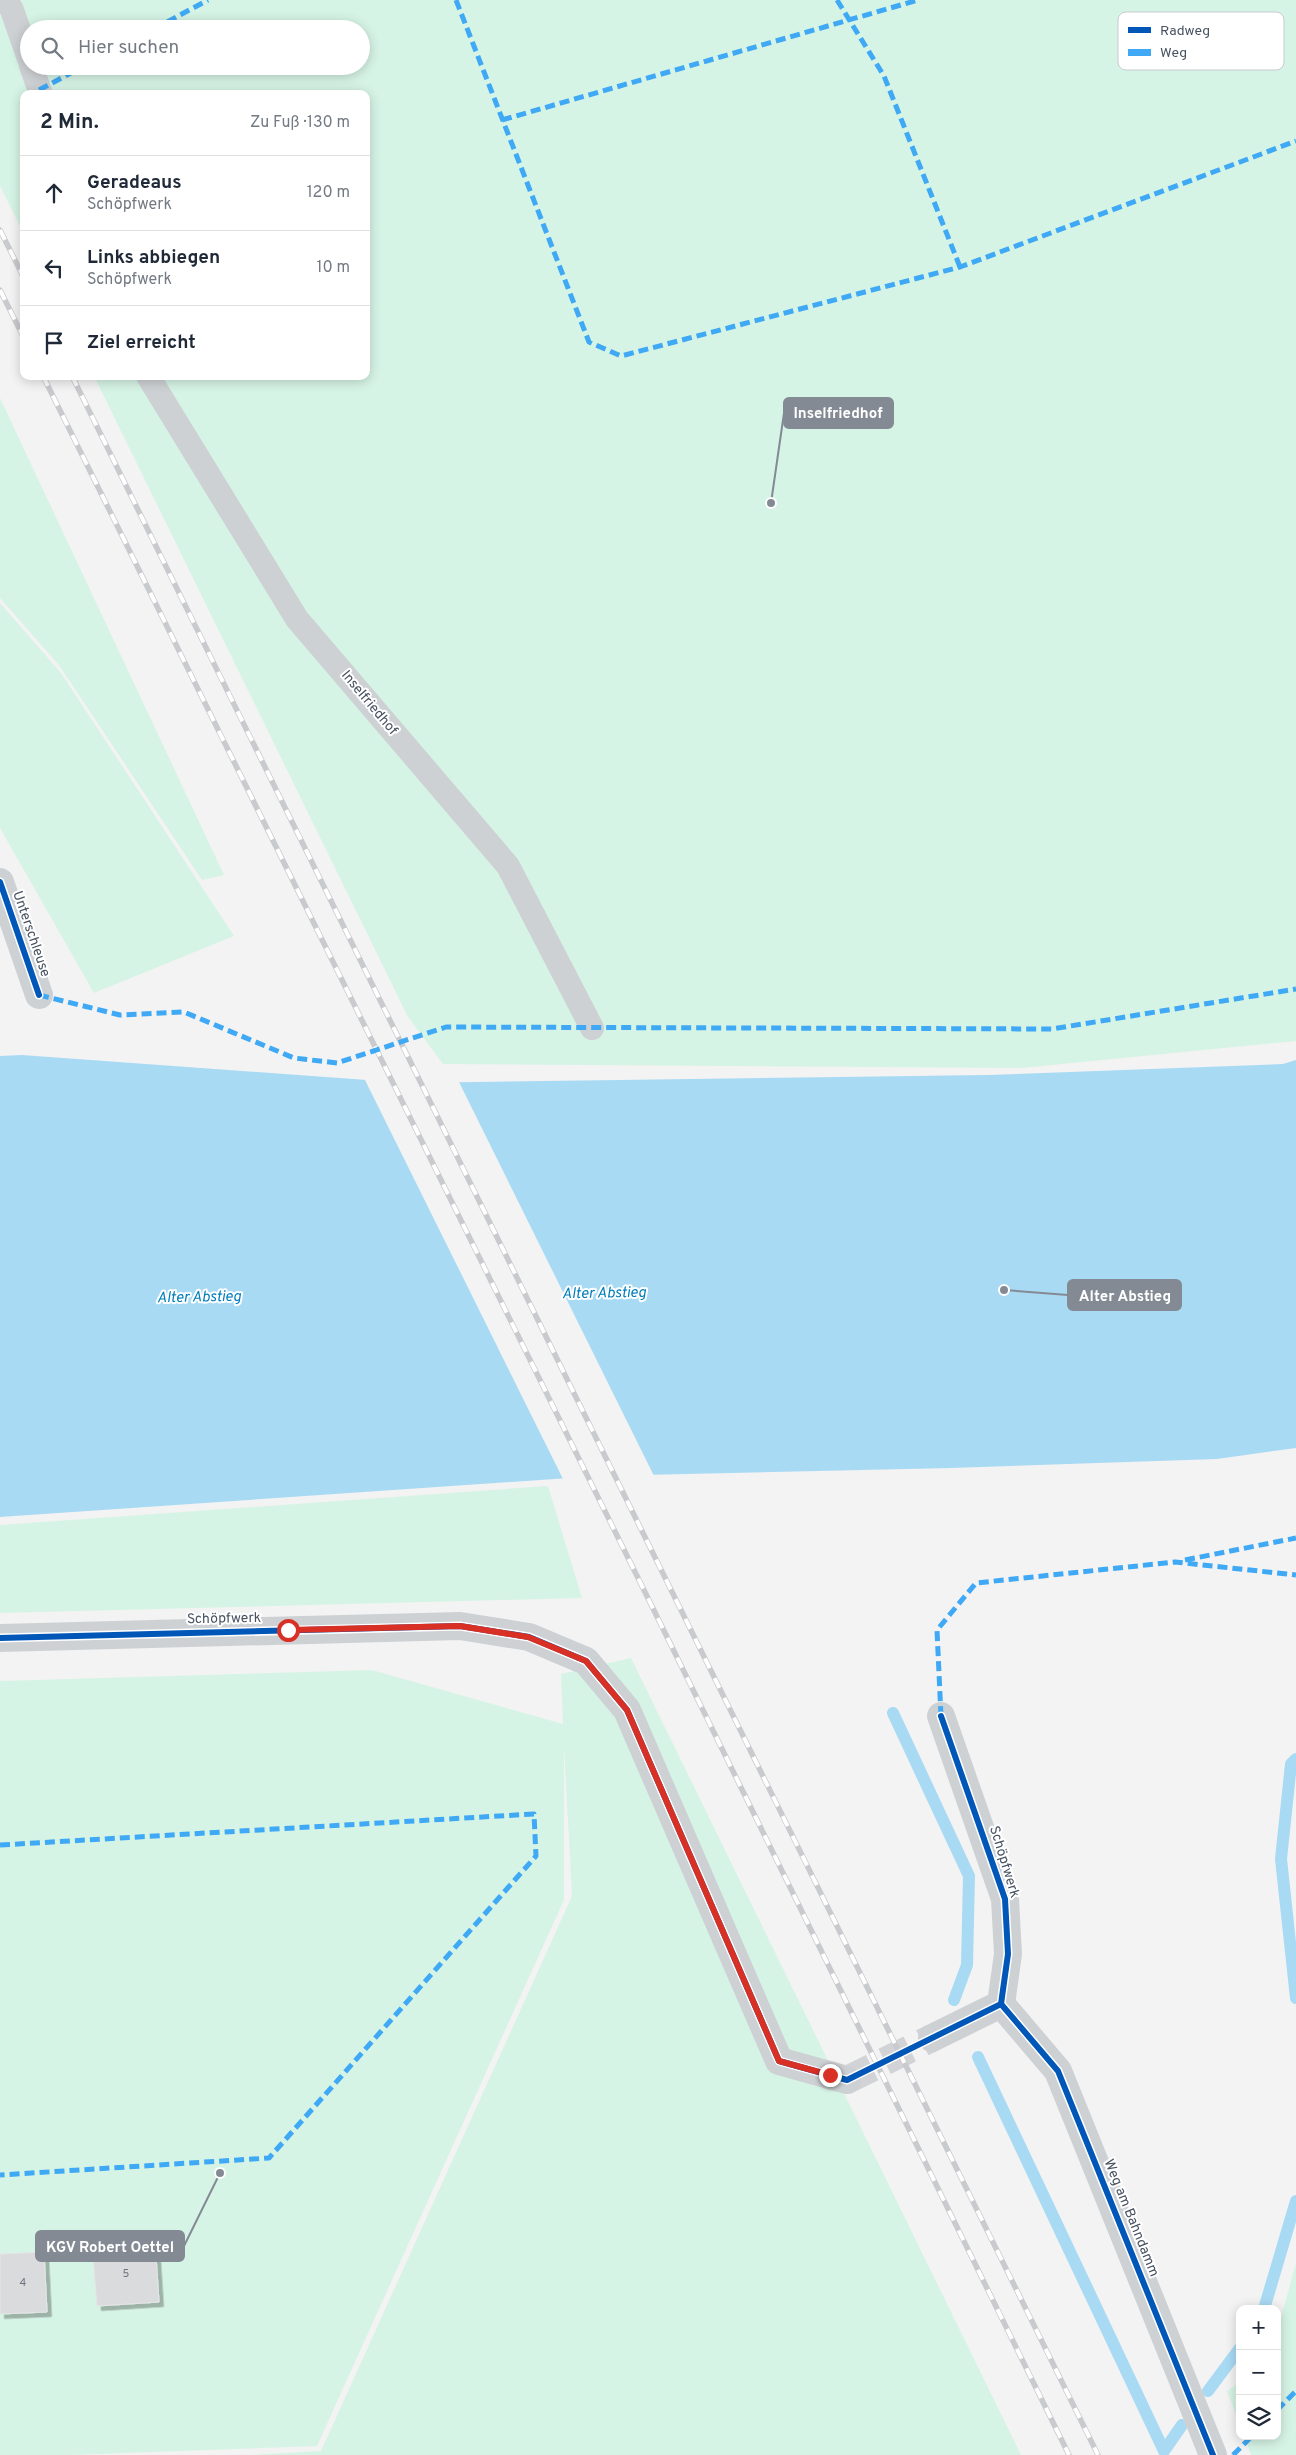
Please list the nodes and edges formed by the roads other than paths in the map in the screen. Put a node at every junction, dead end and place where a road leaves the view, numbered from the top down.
1 (6, 0) edge
2 (20, 33) edge
3 (34, 75) edge
4 (39, 90) edge
5 (150, 380) edge
6 (0, 882) edge
7 (39, 995) dead end
8 (592, 1028) dead end
9 (0, 1638) edge
10 (942, 1716) dead end
11 (1001, 2004) junction
12 (932, 2038) tunnel mouth
13 (847, 2080) tunnel mouth
14 (1213, 2455) edge

1 - 2 lane
3 - 4 lane
5 - 8 lane, Inselfriedhof
6 - 7 street, Unterschleuse
9 - 13 street, Schöpfwerk
10 - 11 street, Schöpfwerk
11 - 12 street
11 - 14 street, Weg am Bahndamm

